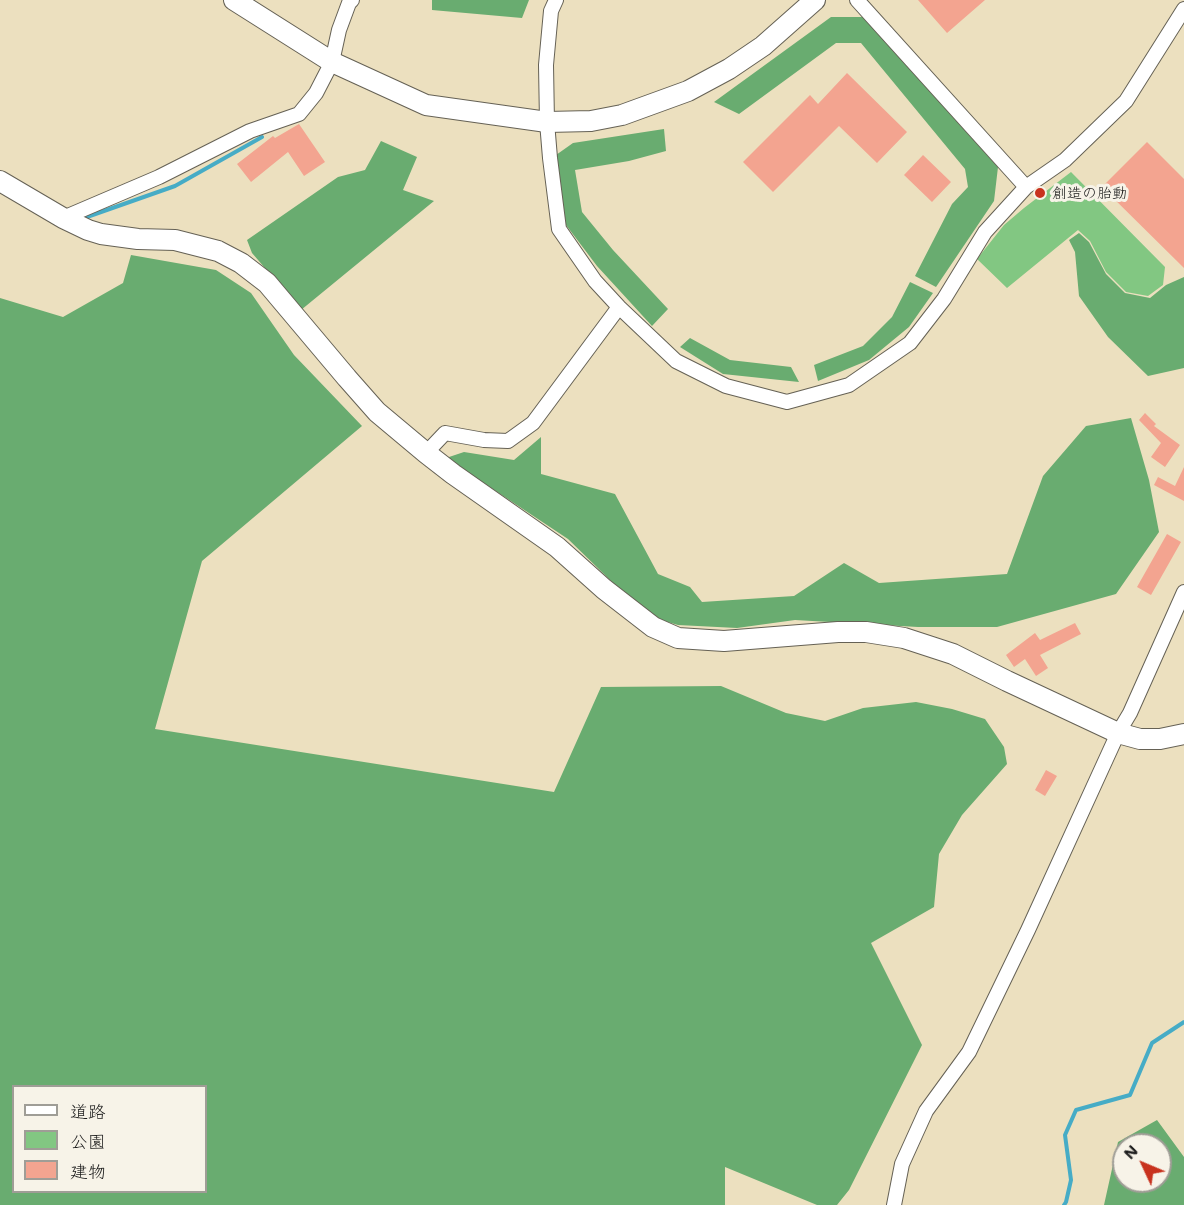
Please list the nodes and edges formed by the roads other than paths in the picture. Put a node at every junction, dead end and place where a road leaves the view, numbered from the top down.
1 (234, 0) edge
2 (352, 0) edge
3 (556, 0) edge
4 (815, 0) edge
5 (857, 0) edge
6 (1184, 9) edge
7 (332, 62) junction
8 (547, 122) junction
9 (0, 181) edge
10 (1026, 187) junction
11 (63, 218) junction
12 (619, 307) junction
13 (426, 453) junction
14 (1184, 592) edge
15 (1118, 733) junction
16 (1184, 734) edge
17 (894, 1205) edge

1 - 7 street
2 - 7 street
3 - 8 street
4 - 8 street
5 - 10 street
6 - 10 street
7 - 8 street
7 - 11 street
8 - 12 street
9 - 11 street
10 - 12 street
11 - 13 street
12 - 13 street
13 - 15 street
14 - 15 street
15 - 16 street
15 - 17 street

